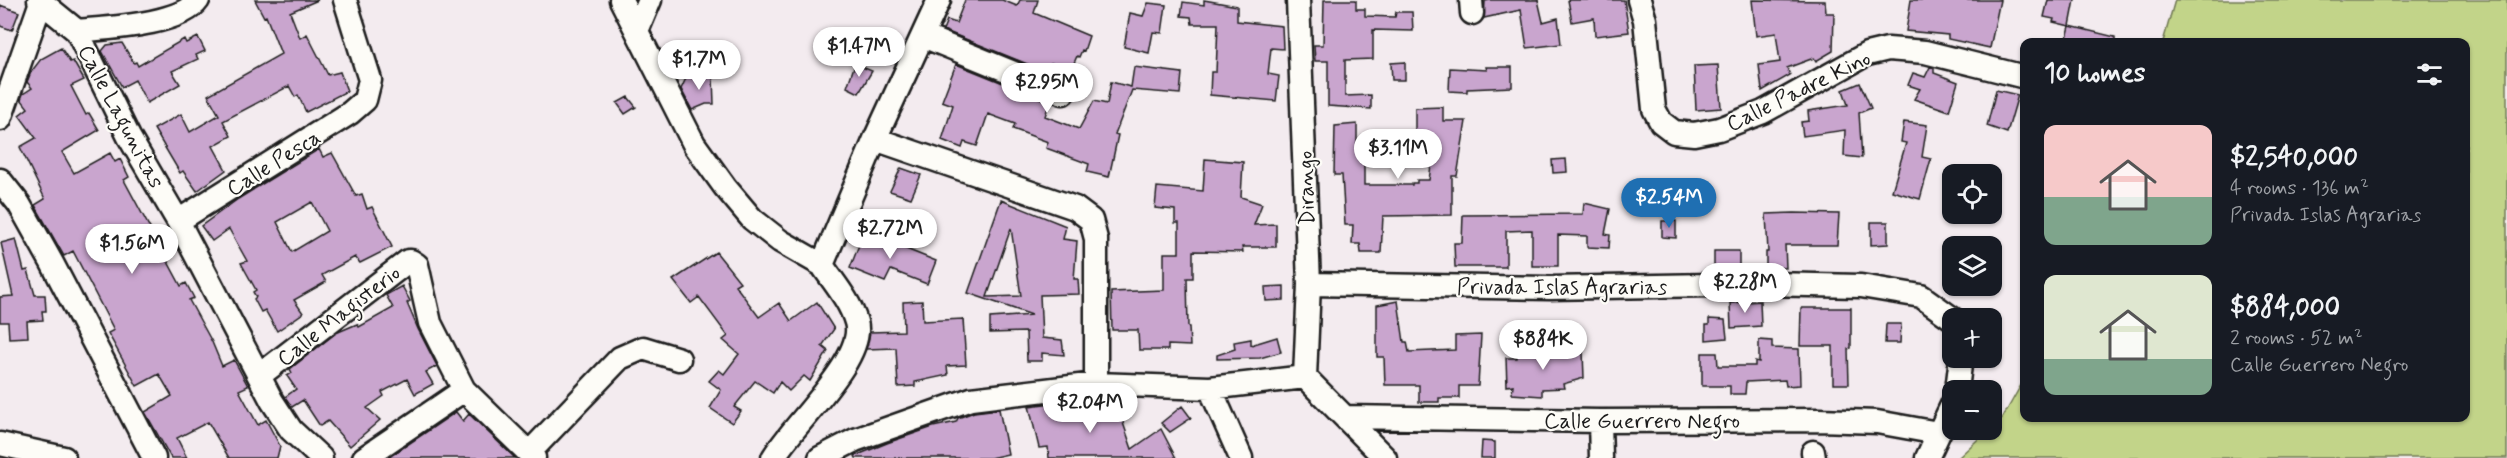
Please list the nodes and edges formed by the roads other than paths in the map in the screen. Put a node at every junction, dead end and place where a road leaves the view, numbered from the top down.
1 (198, 0) edge
2 (345, 0) edge
3 (621, 0) edge
4 (650, 0) edge
5 (939, 0) edge
6 (1298, 0) edge
7 (1639, 0) edge
8 (40, 1) edge
9 (77, 31) junction
10 (637, 31) junction
11 (923, 36) junction
12 (2020, 75) edge
13 (1064, 93) dead end
14 (0, 119) edge
15 (875, 139) junction
16 (0, 180) edge
17 (178, 221) junction
18 (822, 266) junction
19 (1309, 284) junction
20 (1942, 311) edge
21 (679, 359) dead end
22 (259, 376) junction
23 (1305, 377) junction
24 (1096, 384) junction
25 (1210, 388) junction
26 (464, 390) junction
27 (1345, 417) junction
28 (1600, 421) junction
29 (1942, 425) edge
30 (1938, 433) junction
31 (0, 444) edge
32 (310, 455) edge
33 (531, 456) edge
34 (64, 458) edge
35 (154, 458) edge
36 (364, 458) edge
37 (773, 458) edge
38 (820, 458) edge
39 (1241, 458) edge
40 (1385, 458) edge
41 (1601, 458) edge
42 (1928, 458) edge

1 - 9 street
2 - 17 street, Calle Pesca
3 - 10 street
4 - 10 street
5 - 11 street
6 - 19 street, Dirango
7 - 12 street, Calle Padre Kino
8 - 9 street, Calle Lagunitas
8 - 14 street
9 - 17 street, Calle Lagunitas
10 - 18 street
11 - 13 street
11 - 15 street
15 - 18 street
15 - 24 street
16 - 35 street
17 - 22 street, Calle Lagunitas
18 - 37 street
19 - 20 street, Privada Islas Agrarias
19 - 23 street, Dirango
21 - 33 street
22 - 26 street, Calle Magisterio
22 - 32 street, Calle Lagunitas
23 - 25 street
23 - 27 street
24 - 25 street
24 - 38 street
25 - 39 street
26 - 33 street
26 - 36 street
27 - 28 street, Calle Guerrero Negro
27 - 40 street
28 - 30 street, Calle Guerrero Negro
28 - 41 street
29 - 30 street
30 - 42 street
31 - 34 street

